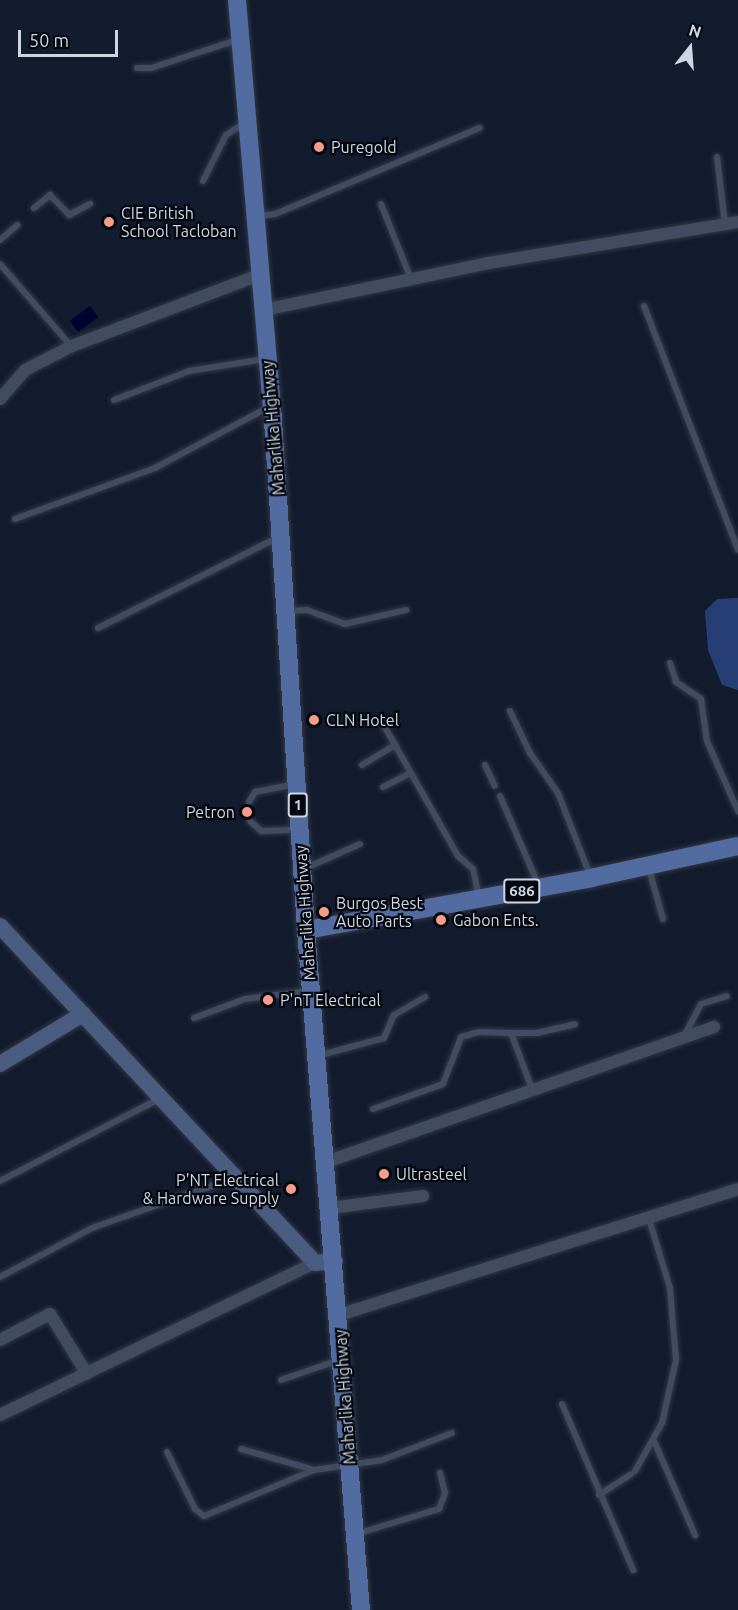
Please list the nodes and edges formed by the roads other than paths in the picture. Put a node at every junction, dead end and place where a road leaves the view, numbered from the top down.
1 (237, 0) edge
2 (240, 39) junction
3 (137, 68) dead end
4 (246, 122) junction
5 (480, 128) dead end
6 (717, 157) dead end
7 (203, 181) dead end
8 (90, 204) dead end
9 (381, 204) dead end
10 (34, 208) dead end
11 (254, 216) junction
12 (732, 223) edge
13 (17, 225) dead end
14 (0, 240) edge
15 (0, 264) edge
16 (259, 275) junction
17 (411, 279) junction
18 (644, 306) dead end
19 (264, 310) junction
20 (72, 346) junction
21 (268, 359) junction
22 (0, 399) edge
23 (114, 400) dead end
24 (272, 405) junction
25 (15, 519) dead end
26 (282, 536) junction
27 (738, 550) edge
28 (406, 610) dead end
29 (284, 612) junction
30 (98, 628) dead end
31 (670, 663) dead end
32 (510, 711) dead end
33 (382, 722) dead end
34 (395, 745) junction
35 (362, 765) dead end
36 (485, 765) dead end
37 (410, 773) junction
38 (296, 783) junction
39 (495, 786) dead end
40 (383, 787) dead end
41 (500, 796) dead end
42 (249, 802) dead end
43 (738, 811) edge
44 (250, 821) dead end
45 (300, 830) junction
46 (360, 844) dead end
47 (738, 846) edge
48 (648, 865) junction
49 (302, 870) junction
50 (591, 878) junction
51 (540, 887) junction
52 (480, 899) junction
53 (663, 919) dead end
54 (0, 926) edge
55 (306, 930) junction
56 (311, 991) junction
57 (727, 996) dead end
58 (425, 997) dead end
59 (83, 1014) junction
60 (194, 1018) dead end
61 (575, 1024) dead end
62 (714, 1027) dead end
63 (511, 1033) junction
64 (682, 1038) junction
65 (317, 1056) junction
66 (0, 1064) edge
67 (532, 1089) junction
68 (162, 1097) junction
69 (373, 1109) dead end
70 (326, 1162) junction
71 (237, 1177) junction
72 (0, 1181) edge
73 (738, 1190) edge
74 (423, 1196) dead end
75 (330, 1208) junction
76 (650, 1219) junction
77 (335, 1261) junction
78 (315, 1263) junction
79 (0, 1277) edge
80 (339, 1315) junction
81 (0, 1340) edge
82 (342, 1359) junction
83 (87, 1374) junction
84 (281, 1380) dead end
85 (562, 1404) dead end
86 (0, 1415) edge
87 (452, 1433) dead end
88 (654, 1441) junction
89 (241, 1449) dead end
90 (167, 1452) dead end
91 (350, 1465) junction
92 (314, 1470) junction
93 (440, 1473) dead end
94 (599, 1495) junction
95 (356, 1534) junction
96 (695, 1535) dead end
97 (633, 1570) dead end
98 (361, 1610) edge

1 - 2 main road, Maharlika Highway / 1
2 - 3 lane
2 - 4 main road, Maharlika Highway / 1
4 - 7 lane
4 - 11 main road, Maharlika Highway / 1
5 - 11 lane
6 - 12 lane
8 - 10 lane
9 - 17 lane
11 - 16 main road, Maharlika Highway / 1
12 - 17 street
13 - 14 lane
15 - 20 lane
16 - 19 main road, Maharlika Highway / 1
16 - 20 street
17 - 19 street
18 - 27 lane
19 - 21 main road, Maharlika Highway / 1
20 - 22 street
21 - 23 lane
21 - 24 main road, Maharlika Highway / 1
24 - 25 lane
24 - 26 main road, Maharlika Highway / 1
26 - 29 main road, Maharlika Highway / 1
26 - 30 lane
28 - 29 lane
29 - 38 main road, Maharlika Highway / 1
31 - 43 lane
32 - 50 lane
33 - 34 lane
34 - 35 lane
34 - 37 lane
36 - 39 lane
37 - 40 lane
37 - 52 lane
38 - 42 lane
38 - 45 main road, Maharlika Highway / 1
41 - 51 lane
44 - 45 lane
45 - 49 main road, Maharlika Highway / 1
46 - 49 lane
47 - 48 main road, 686
48 - 50 main road, 686
48 - 53 lane
49 - 55 main road, Maharlika Highway / 1
50 - 51 main road, 686
51 - 52 main road, 686
52 - 55 main road, 686
54 - 59 street
55 - 56 main road, Maharlika Highway / 1
56 - 60 lane
56 - 65 main road, Maharlika Highway / 1
57 - 64 lane
58 - 65 lane
59 - 66 street
59 - 68 street
61 - 63 lane
62 - 64 street
63 - 67 lane
63 - 69 lane
64 - 67 street
65 - 70 main road, Maharlika Highway / 1
67 - 70 street
68 - 71 street
68 - 72 lane
70 - 75 main road, Maharlika Highway / 1
71 - 78 street
71 - 79 lane
73 - 76 street
74 - 75 street
75 - 77 main road, Maharlika Highway / 1
76 - 80 street
76 - 88 lane
77 - 78 street
77 - 80 main road, Maharlika Highway / 1
78 - 83 street
80 - 82 main road, Maharlika Highway / 1
81 - 83 street
82 - 84 lane
82 - 91 main road, Maharlika Highway / 1
83 - 86 street
85 - 94 lane
87 - 91 lane
88 - 94 lane
88 - 96 lane
89 - 92 lane
90 - 92 lane
91 - 92 lane
91 - 95 main road, Maharlika Highway / 1
93 - 95 lane
94 - 97 lane
95 - 98 main road, Maharlika Highway / 1

